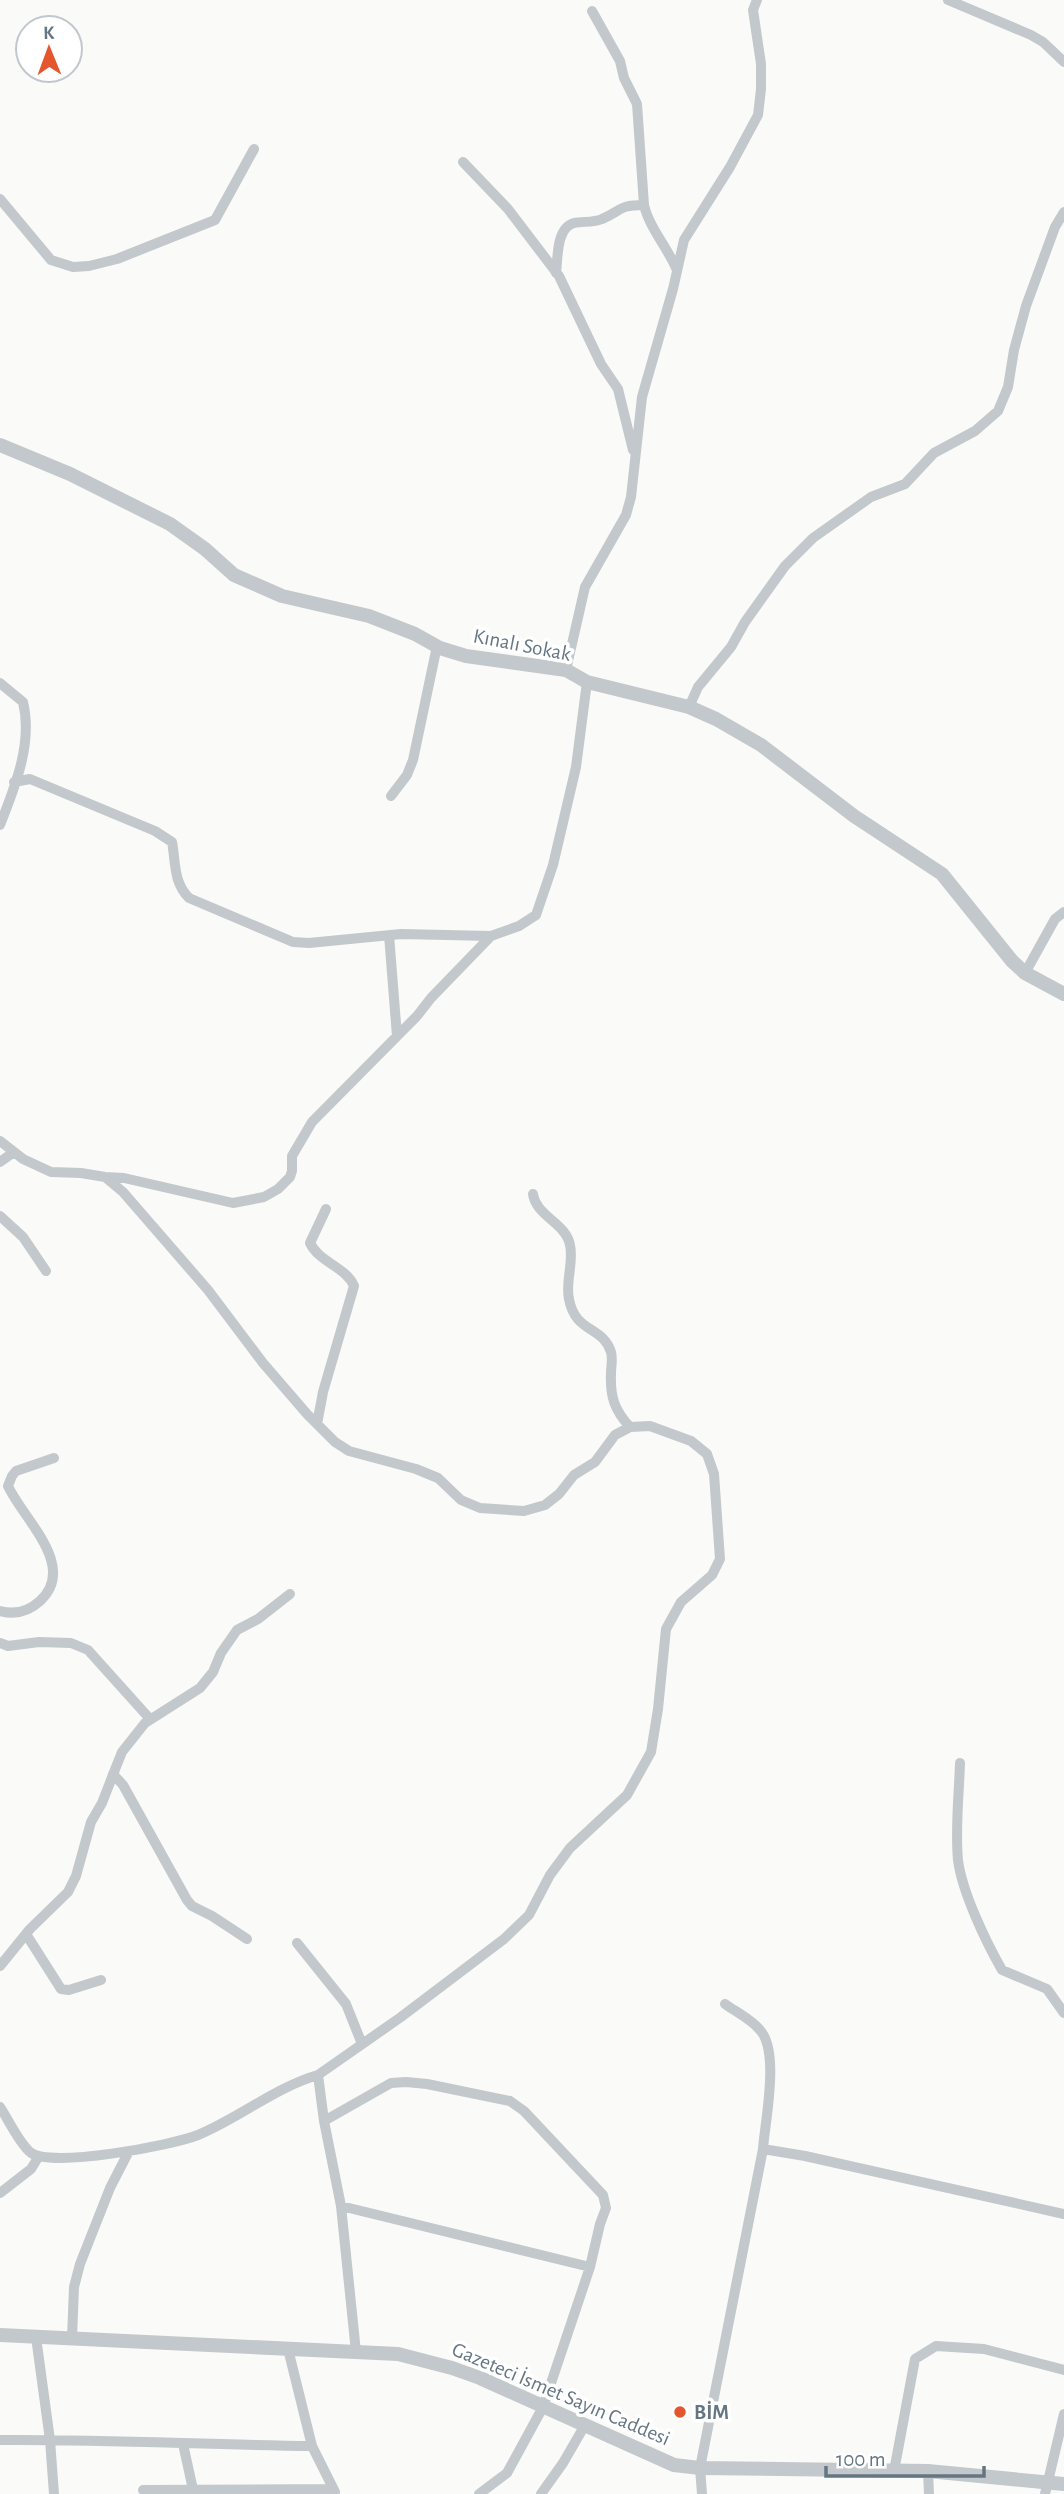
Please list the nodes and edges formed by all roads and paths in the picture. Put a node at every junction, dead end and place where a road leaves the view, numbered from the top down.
1 (757, 0) edge
2 (948, 0) edge
3 (592, 11) dead end
4 (1064, 62) edge
5 (254, 149) dead end
6 (463, 162) dead end
7 (0, 199) edge
8 (643, 205) junction
9 (1064, 212) edge
10 (677, 271) junction
11 (556, 273) junction
12 (0, 445) edge
13 (635, 453) junction
14 (437, 646) junction
15 (566, 670) junction
16 (587, 682) junction
17 (0, 683) edge
18 (689, 707) junction
19 (14, 782) junction
20 (391, 796) dead end
21 (0, 825) edge
22 (1064, 912) edge
23 (389, 935) junction
24 (491, 936) junction
25 (1025, 973) junction
26 (1064, 994) edge
27 (397, 1036) junction
28 (0, 1141) edge
29 (13, 1152) junction
30 (0, 1162) edge
31 (105, 1177) junction
32 (533, 1194) dead end
33 (326, 1209) dead end
34 (0, 1216) edge
35 (46, 1271) dead end
36 (317, 1424) junction
37 (630, 1427) junction
38 (54, 1458) dead end
39 (290, 1594) dead end
40 (0, 1611) edge
41 (0, 1643) edge
42 (150, 1719) junction
43 (960, 1763) dead end
44 (114, 1774) junction
45 (26, 1934) junction
46 (247, 1939) dead end
47 (297, 1943) dead end
48 (0, 1966) edge
49 (102, 1980) dead end
50 (724, 2004) dead end
51 (1064, 2013) edge
52 (362, 2044) junction
53 (318, 2075) junction
54 (0, 2107) edge
55 (324, 2121) junction
56 (763, 2149) junction
57 (129, 2151) junction
58 (39, 2156) junction
59 (0, 2193) edge
60 (341, 2206) junction
61 (1064, 2214) edge
62 (590, 2267) junction
63 (0, 2335) edge
64 (36, 2337) junction
65 (72, 2338) junction
66 (288, 2349) junction
67 (356, 2352) junction
68 (1064, 2370) edge
69 (543, 2406) junction
70 (1064, 2414) edge
71 (585, 2425) junction
72 (0, 2440) edge
73 (50, 2440) junction
74 (183, 2444) junction
75 (313, 2446) junction
76 (700, 2468) junction
77 (894, 2471) junction
78 (928, 2471) junction
79 (1064, 2484) edge
80 (1046, 2488) edge
81 (143, 2490) dead end
82 (491, 2490) edge
83 (335, 2491) edge
84 (193, 2492) edge
85 (54, 2494) edge
86 (479, 2494) edge
87 (541, 2494) edge
88 (702, 2494) edge
89 (929, 2494) edge

1 - 10 street
2 - 4 street
3 - 8 street
5 - 7 street
6 - 11 street
8 - 10 street
8 - 11 street
9 - 18 street
10 - 13 street
11 - 13 street
12 - 14 street, Kınalı Sokak
13 - 15 street
14 - 15 street, Kınalı Sokak
14 - 20 street
15 - 16 street, Kınalı Sokak
16 - 18 street, Kınalı Sokak
16 - 24 street
17 - 19 street
18 - 25 street, Kınalı Sokak
19 - 21 street
19 - 23 street
22 - 25 street
23 - 24 street
23 - 27 street
24 - 27 street
25 - 26 street, Kınalı Sokak
27 - 31 street
28 - 29 street
29 - 30 street
29 - 31 street
31 - 36 street
32 - 37 street
33 - 36 street
34 - 35 street
36 - 37 street
37 - 52 street
38 - 40 street
39 - 42 street
41 - 42 street
42 - 44 street
43 - 51 street
44 - 45 street
44 - 46 street
45 - 48 street
45 - 49 street
47 - 52 street
50 - 56 street
52 - 53 street
53 - 55 street
53 - 57 street
54 - 58 street
55 - 60 street
55 - 62 street
56 - 61 street
56 - 76 street
57 - 58 street
57 - 65 street
58 - 59 street
60 - 62 street
60 - 67 street
62 - 69 street
63 - 64 street, Gazeteci İsmet Sayın Caddesi
64 - 65 street, Gazeteci İsmet Sayın Caddesi
64 - 73 street
65 - 66 street, Gazeteci İsmet Sayın Caddesi
66 - 67 street, Gazeteci İsmet Sayın Caddesi
66 - 75 street
67 - 69 street, Gazeteci İsmet Sayın Caddesi
68 - 77 street
69 - 71 street, Gazeteci İsmet Sayın Caddesi
69 - 82 street
70 - 80 street
71 - 76 street, Gazeteci İsmet Sayın Caddesi
71 - 87 street
72 - 73 street
73 - 74 street
73 - 85 street
74 - 75 street
74 - 84 street
75 - 83 street
76 - 77 street, Gazeteci İsmet Sayın Caddesi
76 - 88 street
77 - 78 street, Gazeteci İsmet Sayın Caddesi
78 - 80 street, Gazeteci İsmet Sayın Caddesi
78 - 89 street
79 - 80 street, Gazeteci İsmet Sayın Caddesi
81 - 84 street
82 - 86 street
83 - 84 street

